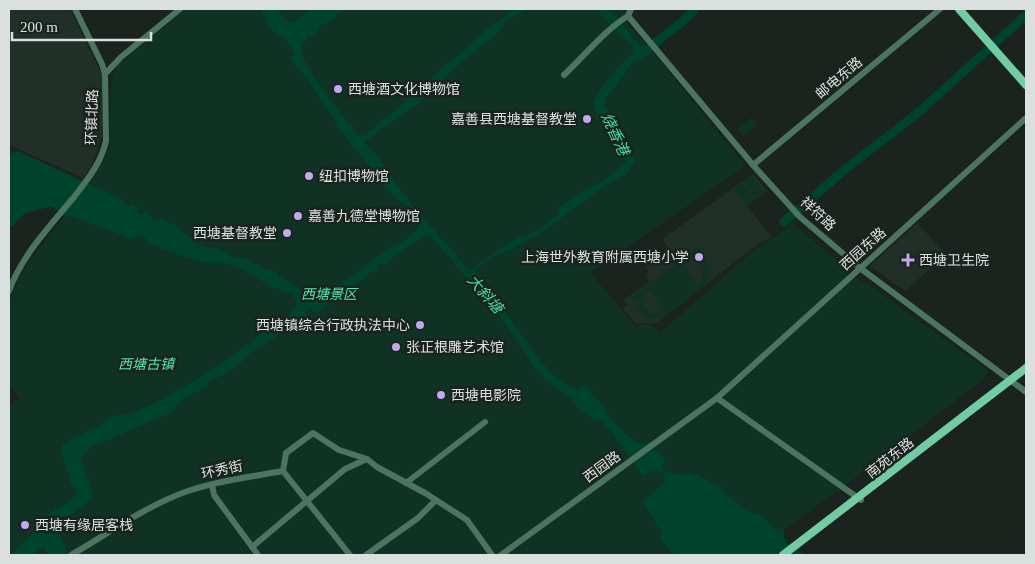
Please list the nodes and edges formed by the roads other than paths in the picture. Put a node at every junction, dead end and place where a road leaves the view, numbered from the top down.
1 (75, 9) edge
2 (180, 9) edge
3 (631, 9) edge
4 (940, 9) edge
5 (959, 9) edge
6 (966, 9) edge
7 (628, 16) junction
8 (982, 31) junction
9 (1005, 57) junction
10 (105, 74) junction
11 (564, 75) dead end
12 (1026, 78) edge
13 (1026, 85) edge
14 (1026, 118) edge
15 (754, 165) junction
16 (860, 268) junction
17 (9, 291) edge
18 (1026, 368) edge
19 (1026, 372) edge
20 (1012, 381) junction
21 (1026, 392) edge
22 (717, 398) junction
23 (485, 422) dead end
24 (367, 459) junction
25 (283, 471) junction
26 (406, 483) junction
27 (212, 484) junction
28 (859, 499) junction
29 (308, 500) junction
30 (436, 500) junction
31 (836, 517) junction
32 (252, 547) junction
33 (71, 555) edge
34 (258, 555) edge
35 (350, 555) edge
36 (366, 555) edge
37 (492, 555) edge
38 (502, 555) edge
39 (783, 555) edge
40 (791, 555) edge

1 - 10 street
2 - 10 street, 环镇北路
3 - 7 street
4 - 15 street, 邮电东路
5 - 8 main road
6 - 8 main road
7 - 11 street
7 - 15 street, 祥符路
8 - 9 main road
9 - 12 main road
9 - 13 main road
10 - 17 street, 环镇北路
14 - 16 street, 西园东路
15 - 16 street, 祥符路
16 - 20 street, 祥符路
16 - 22 street, 西园东路
18 - 20 main road
19 - 20 main road
20 - 21 street, 祥符路
20 - 28 main road, 南苑东路
22 - 28 street
22 - 38 street, 西园路
23 - 26 street
24 - 25 street
24 - 26 street
24 - 29 street
25 - 27 street, 环秀街
25 - 29 street
26 - 30 street
27 - 32 street
27 - 33 street, 环秀街
28 - 31 main road, 南苑东路
29 - 32 street
29 - 35 street
30 - 36 street
30 - 37 street
31 - 39 main road, 南苑东路
31 - 40 main road, 南苑东路
32 - 34 street

